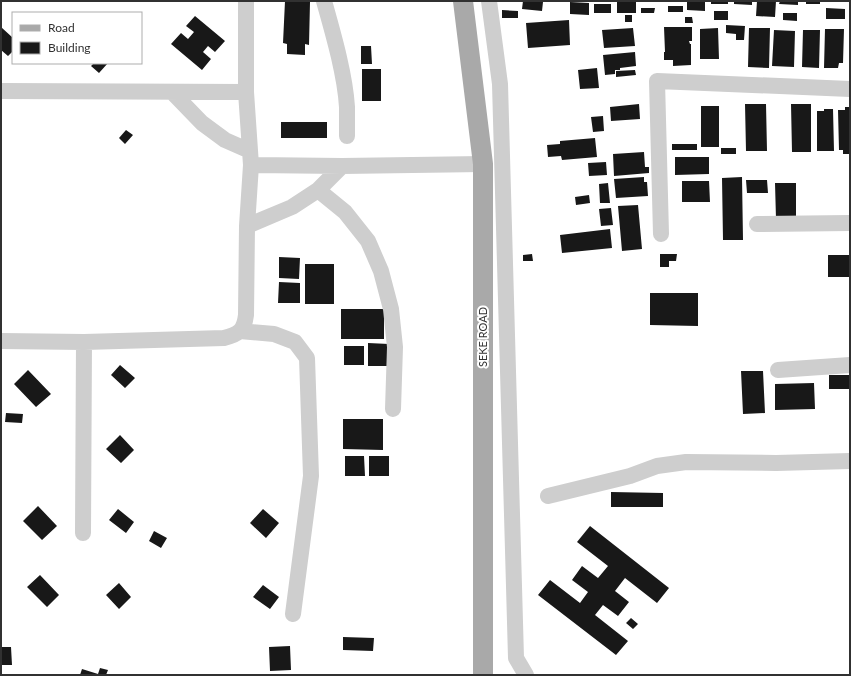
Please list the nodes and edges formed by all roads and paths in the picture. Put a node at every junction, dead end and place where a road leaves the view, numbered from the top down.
1 (246, 1) edge
2 (324, 1) edge
3 (463, 1) edge
4 (489, 1) edge
5 (850, 89) edge
6 (1, 91) edge
7 (172, 92) junction
8 (246, 92) junction
9 (347, 136) dead end
10 (250, 158) junction
11 (483, 164) junction
12 (342, 166) junction
13 (318, 190) junction
14 (850, 223) edge
15 (757, 224) dead end
16 (247, 226) junction
17 (661, 234) dead end
18 (240, 331) junction
19 (1, 341) edge
20 (84, 342) junction
21 (850, 365) edge
22 (778, 370) dead end
23 (393, 409) dead end
24 (850, 461) edge
25 (548, 496) dead end
26 (83, 533) dead end
27 (293, 614) dead end
28 (483, 675) edge
29 (526, 675) edge

1 - 8 street
2 - 9 street
3 - 11 main road, SEKE ROAD
4 - 29 street
5 - 17 street
6 - 7 street
7 - 8 street
7 - 10 street
8 - 10 street
10 - 12 street
10 - 16 street
11 - 12 street
11 - 28 main road, SEKE ROAD
12 - 13 street
13 - 16 street
13 - 23 street
14 - 15 street
16 - 18 street
18 - 20 street
18 - 27 street
19 - 20 street
20 - 26 street
21 - 22 street
24 - 25 street

